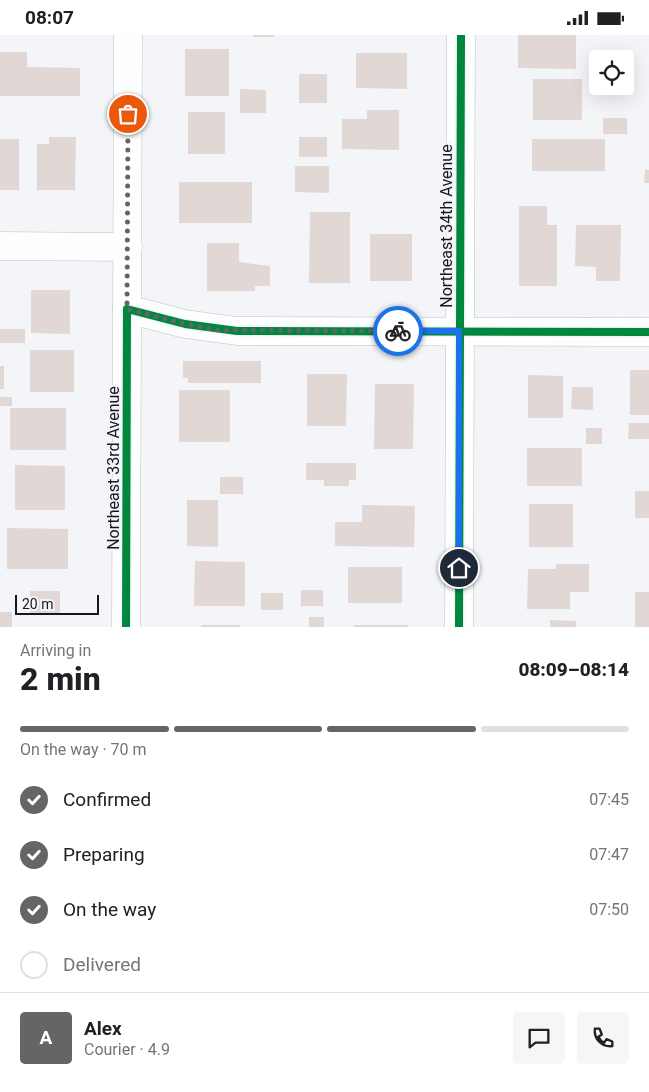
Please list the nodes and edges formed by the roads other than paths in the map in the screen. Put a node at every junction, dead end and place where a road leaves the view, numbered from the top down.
1 (128, 35) edge
2 (461, 35) edge
3 (0, 246) edge
4 (128, 247) junction
5 (127, 309) junction
6 (459, 331) junction
7 (649, 332) edge
8 (126, 627) edge
9 (459, 627) edge

1 - 4 street, Northeast 33rd Avenue
2 - 6 street, Northeast 34th Avenue
3 - 4 street
4 - 5 street, Northeast 33rd Avenue
5 - 6 street
5 - 8 street, Northeast 33rd Avenue
6 - 7 street
6 - 9 street, Northeast 34th Avenue

